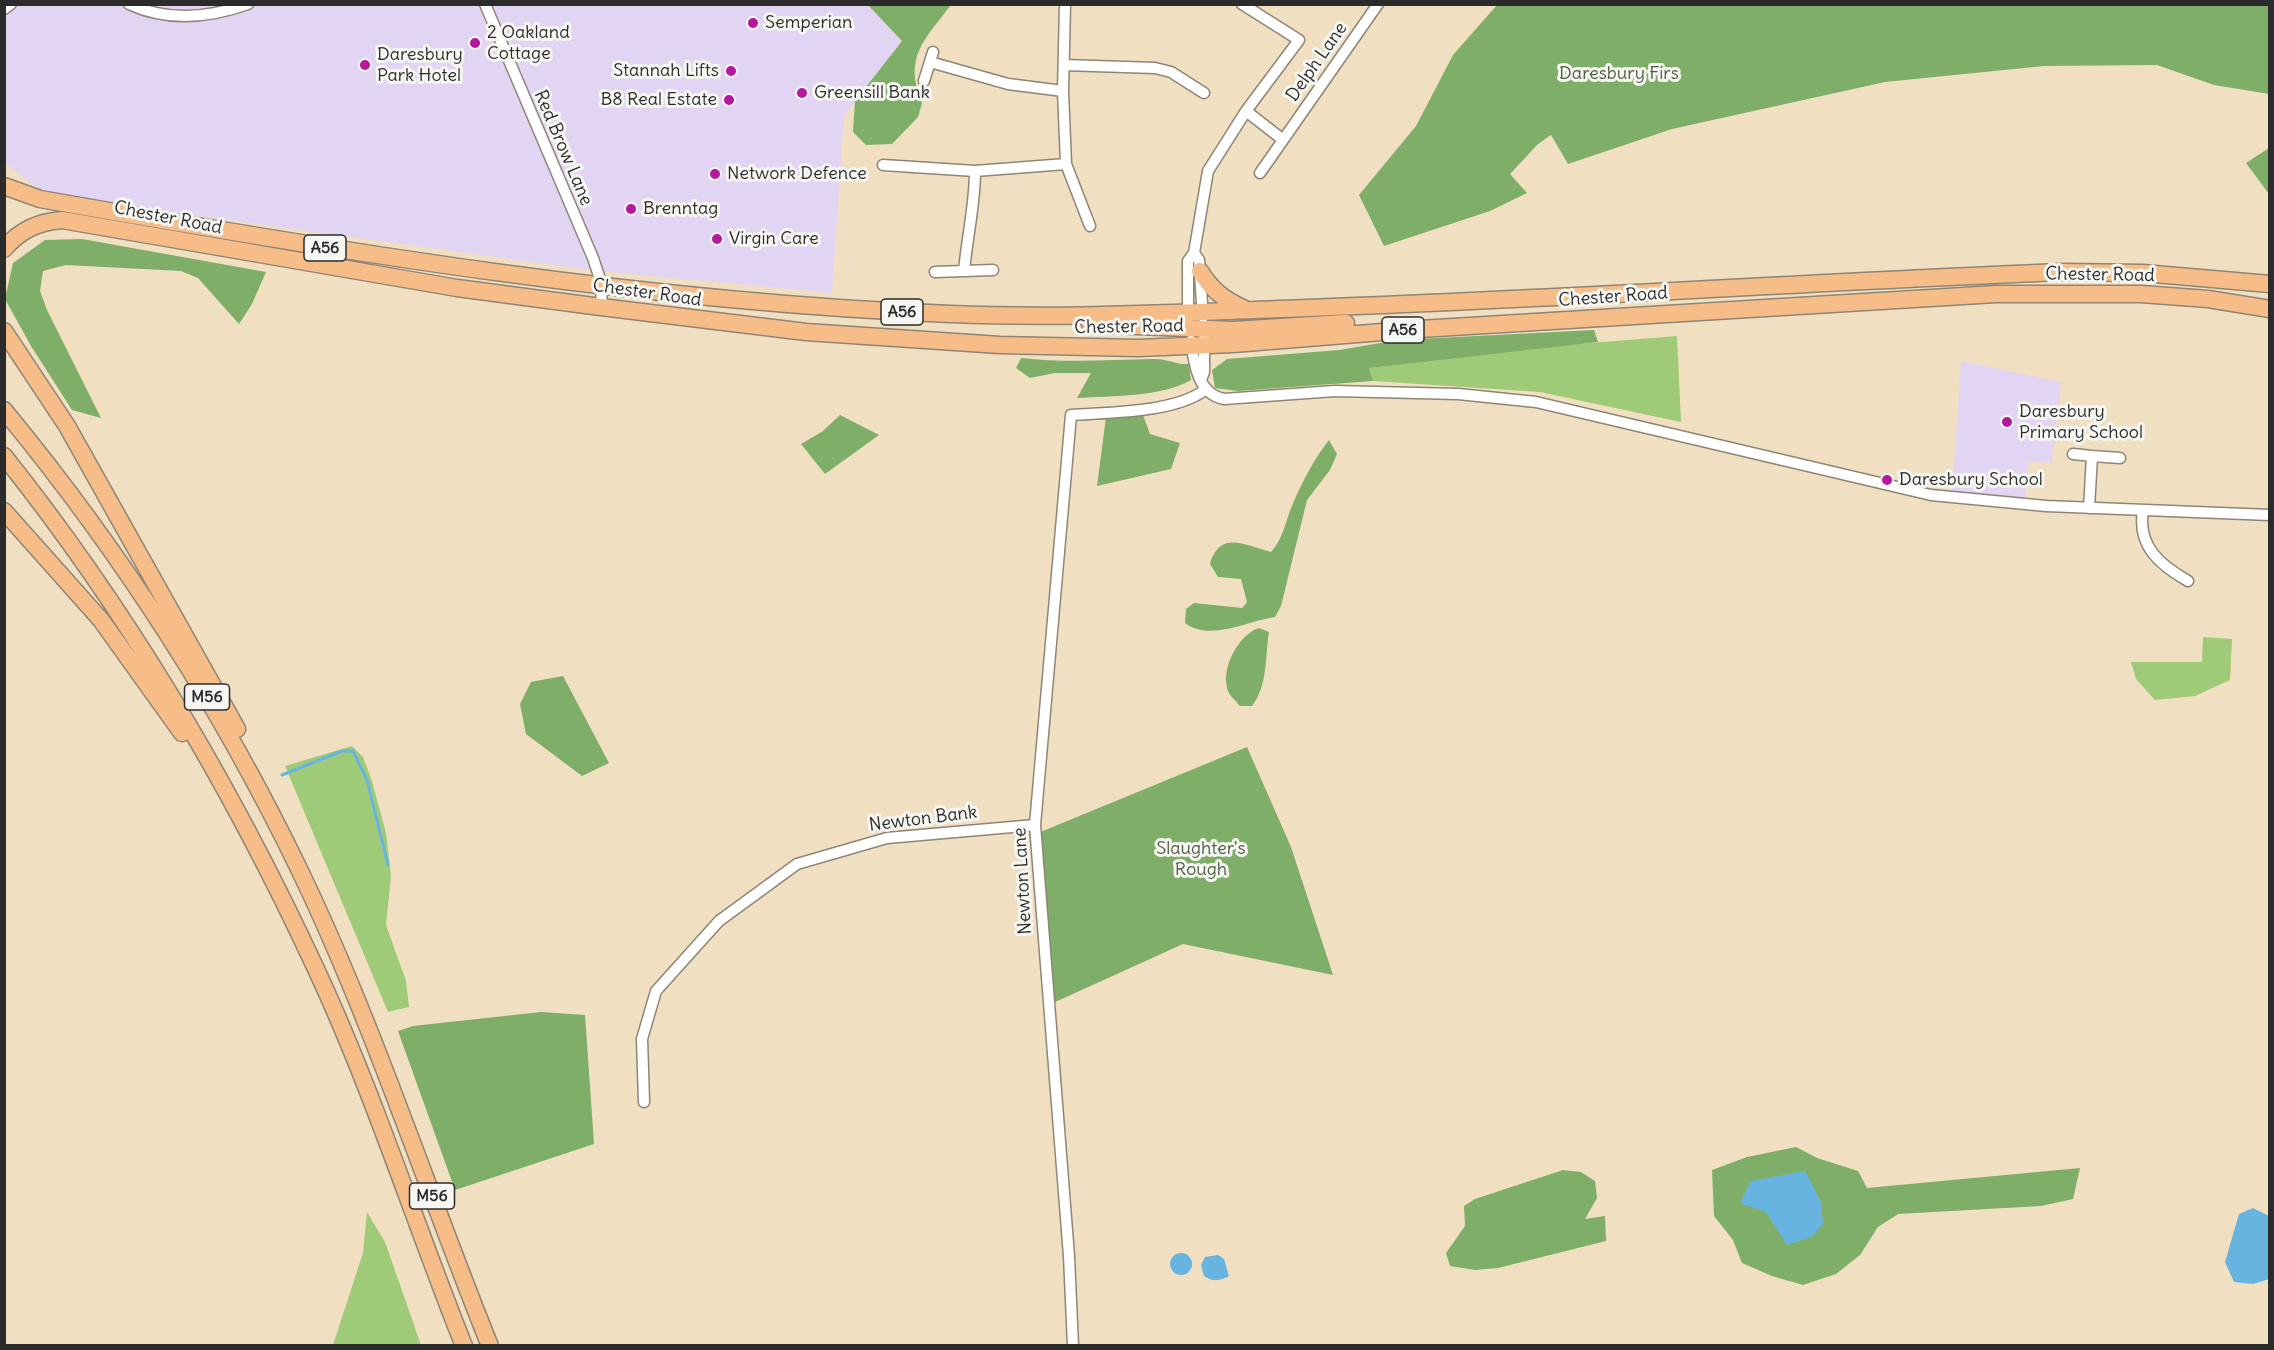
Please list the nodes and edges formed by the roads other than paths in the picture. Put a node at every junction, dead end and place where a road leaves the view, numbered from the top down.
1 (11, 4) edge
2 (129, 4) edge
3 (248, 4) edge
4 (484, 4) edge
5 (1065, 4) edge
6 (1242, 4) edge
7 (1378, 4) edge
8 (4, 9) edge
9 (1064, 65) junction
10 (924, 81) dead end
11 (1064, 91) junction
12 (1204, 93) dead end
13 (1246, 111) junction
14 (1282, 139) junction
15 (1066, 164) junction
16 (883, 165) dead end
17 (975, 171) junction
18 (1260, 173) dead end
19 (4, 186) edge
20 (1090, 226) dead end
21 (4, 249) edge
22 (1194, 253) junction
23 (993, 270) dead end
24 (964, 271) junction
25 (1200, 271) junction
26 (935, 272) dead end
27 (2270, 284) edge
28 (602, 285) junction
29 (601, 307) junction
30 (2270, 309) edge
31 (1247, 310) junction
32 (1196, 328) junction
33 (4, 331) edge
34 (1204, 384) junction
35 (4, 410) edge
36 (2073, 453) dead end
37 (4, 456) edge
38 (2092, 456) junction
39 (2120, 458) dead end
40 (2089, 508) junction
41 (4, 511) edge
42 (2144, 511) junction
43 (2270, 515) edge
44 (2188, 581) dead end
45 (270, 812) junction
46 (244, 823) junction
47 (1035, 825) junction
48 (644, 1102) dead end
49 (464, 1346) edge
50 (490, 1346) edge
51 (1072, 1346) edge

1 - 8 street
2 - 3 street
4 - 28 street, Red Brow Lane
5 - 9 street
6 - 13 street, Delph Lane
7 - 14 street, Delph Lane
9 - 11 street
9 - 12 street
10 - 11 street
11 - 15 street
13 - 14 street
13 - 22 street, Delph Lane
14 - 18 street, Delph Lane
15 - 17 street
15 - 20 street
16 - 17 street
17 - 24 street
19 - 28 highway, Chester Road / A56
21 - 29 highway, Chester Road / A56
22 - 25 street, Delph Lane
22 - 32 street, Delph Lane
23 - 24 street
24 - 26 street
25 - 31 highway
25 - 32 street, Delph Lane
27 - 31 highway, Chester Road / A56
28 - 29 street, Red Brow Lane
28 - 32 highway, Chester Road / A56
29 - 32 highway, Chester Road / A56
30 - 32 highway, Chester Road / A56
31 - 32 highway, Chester Road / A56
32 - 34 street, Delph Lane
33 - 45 highway
34 - 40 street
34 - 47 street, Newton Lane
35 - 45 highway, M56
36 - 38 street
37 - 46 highway, M56
38 - 39 street
38 - 40 street
40 - 42 street
41 - 46 highway
42 - 43 street
42 - 44 street
45 - 50 highway, M56
46 - 49 highway, M56
47 - 48 street, Newton Bank
47 - 51 street, Newton Lane

